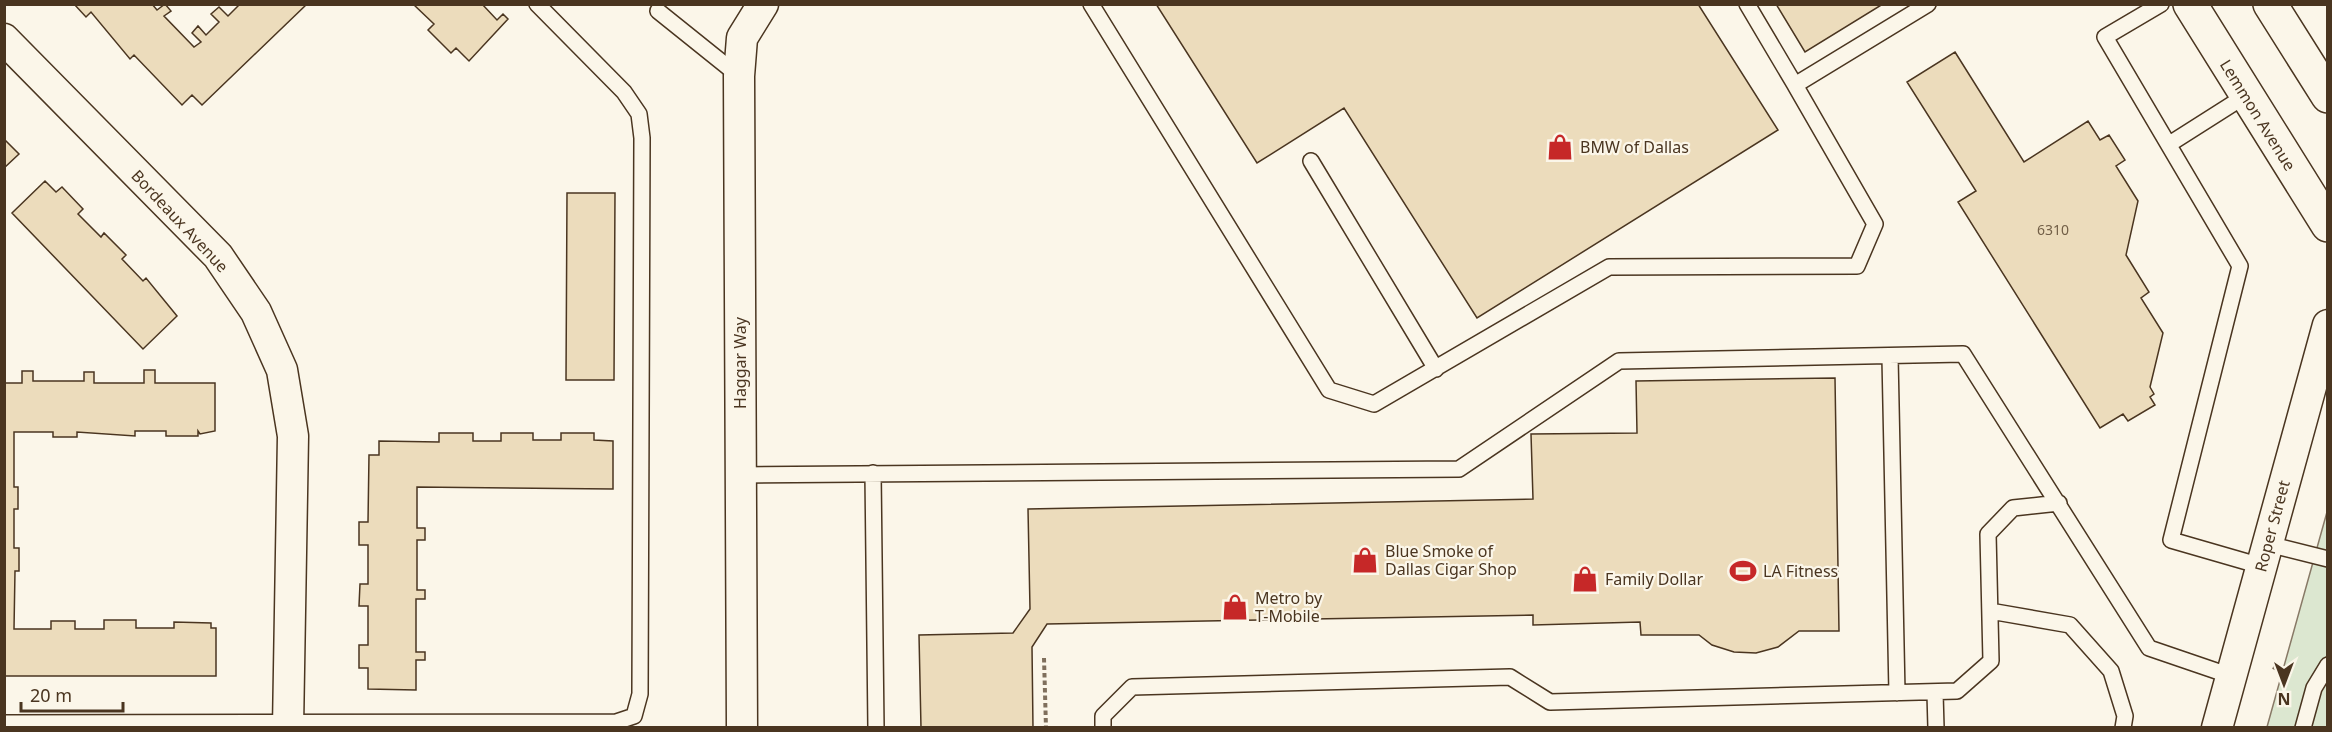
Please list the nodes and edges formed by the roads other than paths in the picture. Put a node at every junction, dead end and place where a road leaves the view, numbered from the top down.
1 (537, 4) edge
2 (763, 4) edge
3 (1091, 4) edge
4 (1747, 4) edge
5 (1928, 4) edge
6 (2162, 4) edge
7 (2190, 4) edge
8 (2270, 4) edge
9 (658, 11) dead end
10 (4, 39) edge
11 (739, 76) junction
12 (1795, 84) junction
13 (2245, 96) junction
14 (2328, 96) edge
15 (2170, 143) junction
16 (1311, 161) dead end
17 (2328, 225) edge
18 (2328, 325) edge
19 (1890, 357) junction
20 (1437, 369) junction
21 (873, 473) junction
22 (741, 475) junction
23 (2059, 503) junction
24 (2264, 555) junction
25 (2328, 560) edge
26 (1990, 611) junction
27 (2328, 665) edge
28 (2231, 676) junction
29 (1898, 693) junction
30 (1935, 693) junction
31 (4, 723) edge
32 (288, 725) edge
33 (742, 728) edge
34 (876, 728) edge
35 (1103, 728) edge
36 (1936, 728) edge
37 (2122, 728) edge
38 (2217, 728) edge
39 (2303, 728) edge

1 - 32 lane
2 - 11 street, Haggar Way
3 - 20 lane
4 - 12 lane
5 - 12 lane
6 - 15 lane
7 - 13 main road, Lemmon Avenue
8 - 14 main road
9 - 11 lane
10 - 32 street, Bordeaux Avenue
11 - 22 street, Haggar Way
12 - 20 lane
13 - 15 lane
13 - 17 main road, Lemmon Avenue
15 - 24 lane
16 - 20 lane
18 - 24 street, Roper Street
19 - 21 lane
19 - 23 lane
19 - 29 lane
21 - 22 lane
21 - 34 lane
22 - 33 street, Haggar Way
23 - 26 lane
23 - 28 lane
24 - 25 lane
24 - 28 street, Roper Street
26 - 30 lane
26 - 37 lane
27 - 39 lane
28 - 38 street, Roper Street
29 - 30 lane
29 - 35 lane
30 - 36 lane
31 - 32 lane

